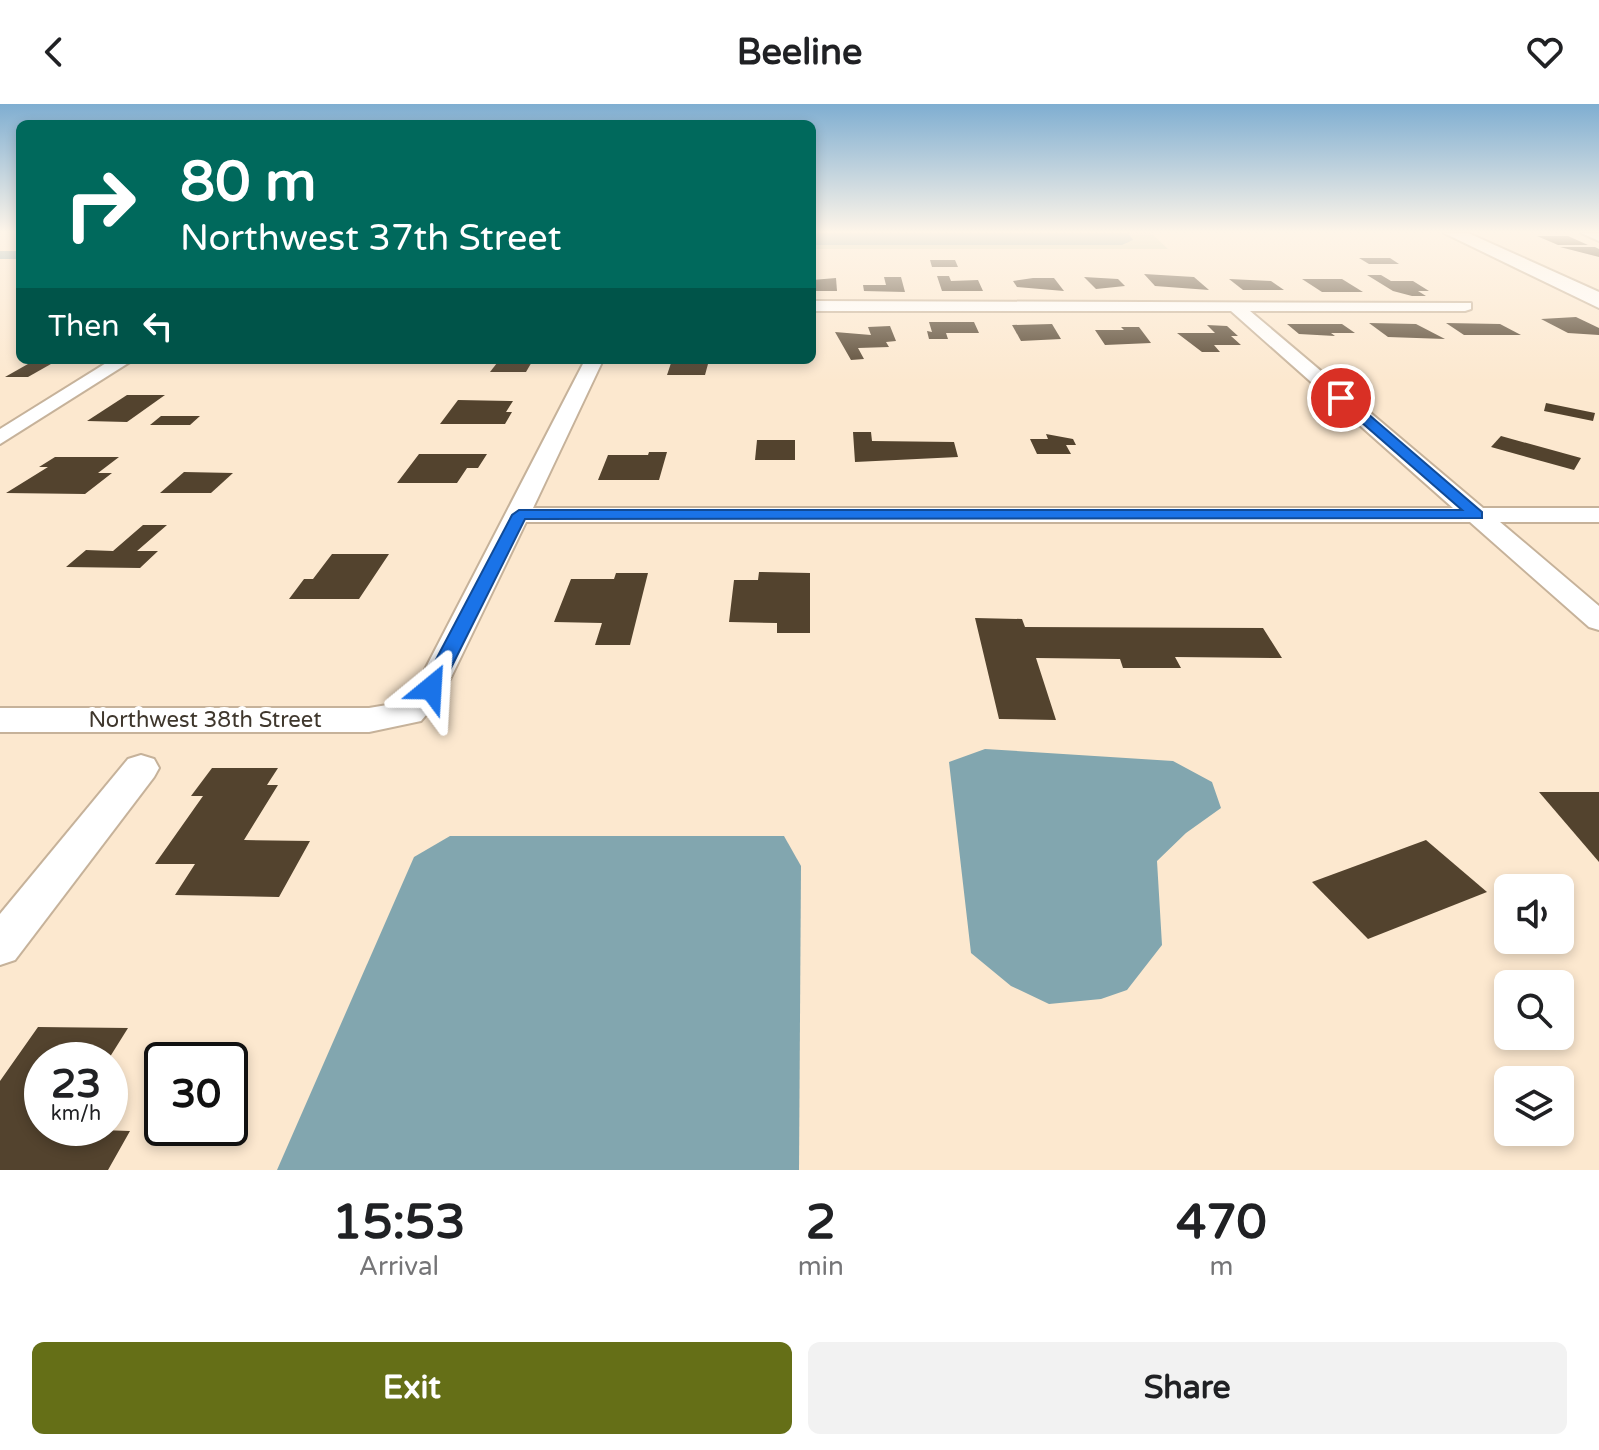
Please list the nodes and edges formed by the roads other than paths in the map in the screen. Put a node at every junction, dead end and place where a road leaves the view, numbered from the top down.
1 (1560, 283) edge
2 (1599, 301) edge
3 (816, 306) edge
4 (1235, 306) junction
5 (1465, 306) dead end
6 (118, 364) edge
7 (592, 364) edge
8 (0, 438) edge
9 (519, 515) junction
10 (1477, 515) junction
11 (1599, 515) edge
12 (1599, 621) edge
13 (0, 720) edge
14 (141, 768) dead end
15 (0, 946) edge

1 - 2 main road
3 - 4 street
4 - 5 street
4 - 10 street
6 - 8 street
7 - 9 street
9 - 10 street
9 - 13 street, Northwest 38th Street
10 - 11 street
10 - 12 street
14 - 15 street

